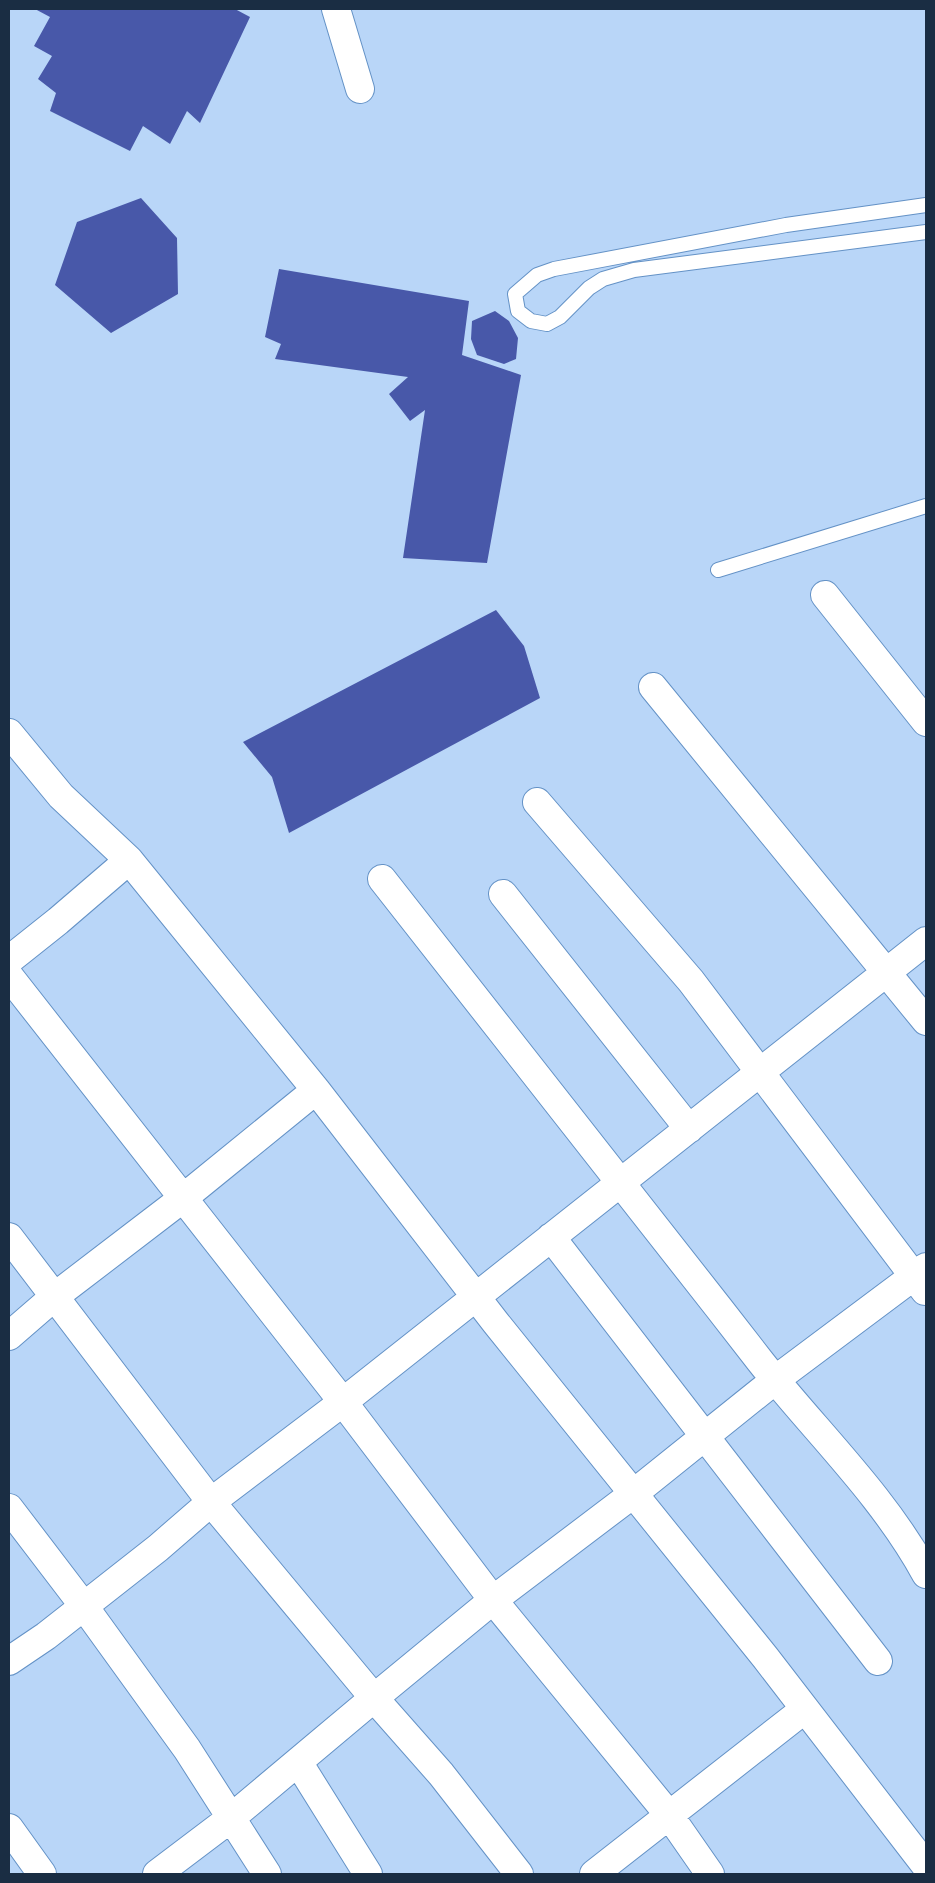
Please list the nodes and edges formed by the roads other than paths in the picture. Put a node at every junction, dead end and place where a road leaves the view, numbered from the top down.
1 (336, 9) edge
2 (360, 89) dead end
3 (926, 204) edge
4 (926, 232) edge
5 (926, 506) edge
6 (718, 570) dead end
7 (825, 595) dead end
8 (654, 687) dead end
9 (926, 722) edge
10 (9, 733) edge
11 (538, 802) dead end
12 (129, 860) junction
13 (382, 879) dead end
14 (503, 894) dead end
15 (926, 941) edge
16 (9, 960) edge
17 (886, 972) junction
18 (9, 976) edge
19 (926, 1021) edge
20 (760, 1070) junction
21 (316, 1090) junction
22 (689, 1129) junction
23 (620, 1182) junction
24 (182, 1198) junction
25 (551, 1236) junction
26 (9, 1237) edge
27 (922, 1279) edge
28 (54, 1297) junction
29 (477, 1297) junction
30 (9, 1336) edge
31 (775, 1380) junction
32 (343, 1402) junction
33 (704, 1438) junction
34 (633, 1494) junction
35 (211, 1502) junction
36 (9, 1508) edge
37 (926, 1574) edge
38 (493, 1600) junction
39 (84, 1605) junction
40 (9, 1661) edge
41 (878, 1661) dead end
42 (374, 1698) junction
43 (805, 1709) junction
44 (298, 1762) junction
45 (669, 1815) junction
46 (231, 1818) junction
47 (9, 1828) edge
48 (926, 1866) edge
49 (42, 1874) edge
50 (157, 1874) edge
51 (267, 1874) edge
52 (368, 1874) edge
53 (519, 1874) edge
54 (594, 1874) edge
55 (710, 1874) edge

1 - 2 street
3 - 4 lane
5 - 6 lane
7 - 9 street
8 - 17 street
10 - 12 street
11 - 20 street
12 - 16 street
12 - 21 street
13 - 23 street
14 - 22 street
15 - 17 street
17 - 19 street
17 - 20 street
18 - 24 street
20 - 22 street
20 - 27 street
21 - 24 street
21 - 29 street
22 - 23 street
23 - 25 street
23 - 31 street
24 - 28 street
24 - 32 street
25 - 29 street
25 - 33 street
26 - 28 street
27 - 31 street
28 - 30 street
28 - 35 street
29 - 32 street
29 - 34 street
31 - 33 street
31 - 37 street
32 - 35 street
32 - 38 street
33 - 34 street
33 - 41 street
34 - 38 street
34 - 43 street
35 - 39 street
35 - 42 street
36 - 39 street
38 - 42 street
38 - 45 street
39 - 40 street
39 - 46 street
42 - 44 street
42 - 53 street
43 - 45 street
43 - 48 street
44 - 46 street
44 - 52 street
45 - 54 street
45 - 55 street
46 - 50 street
46 - 51 street
47 - 49 street

